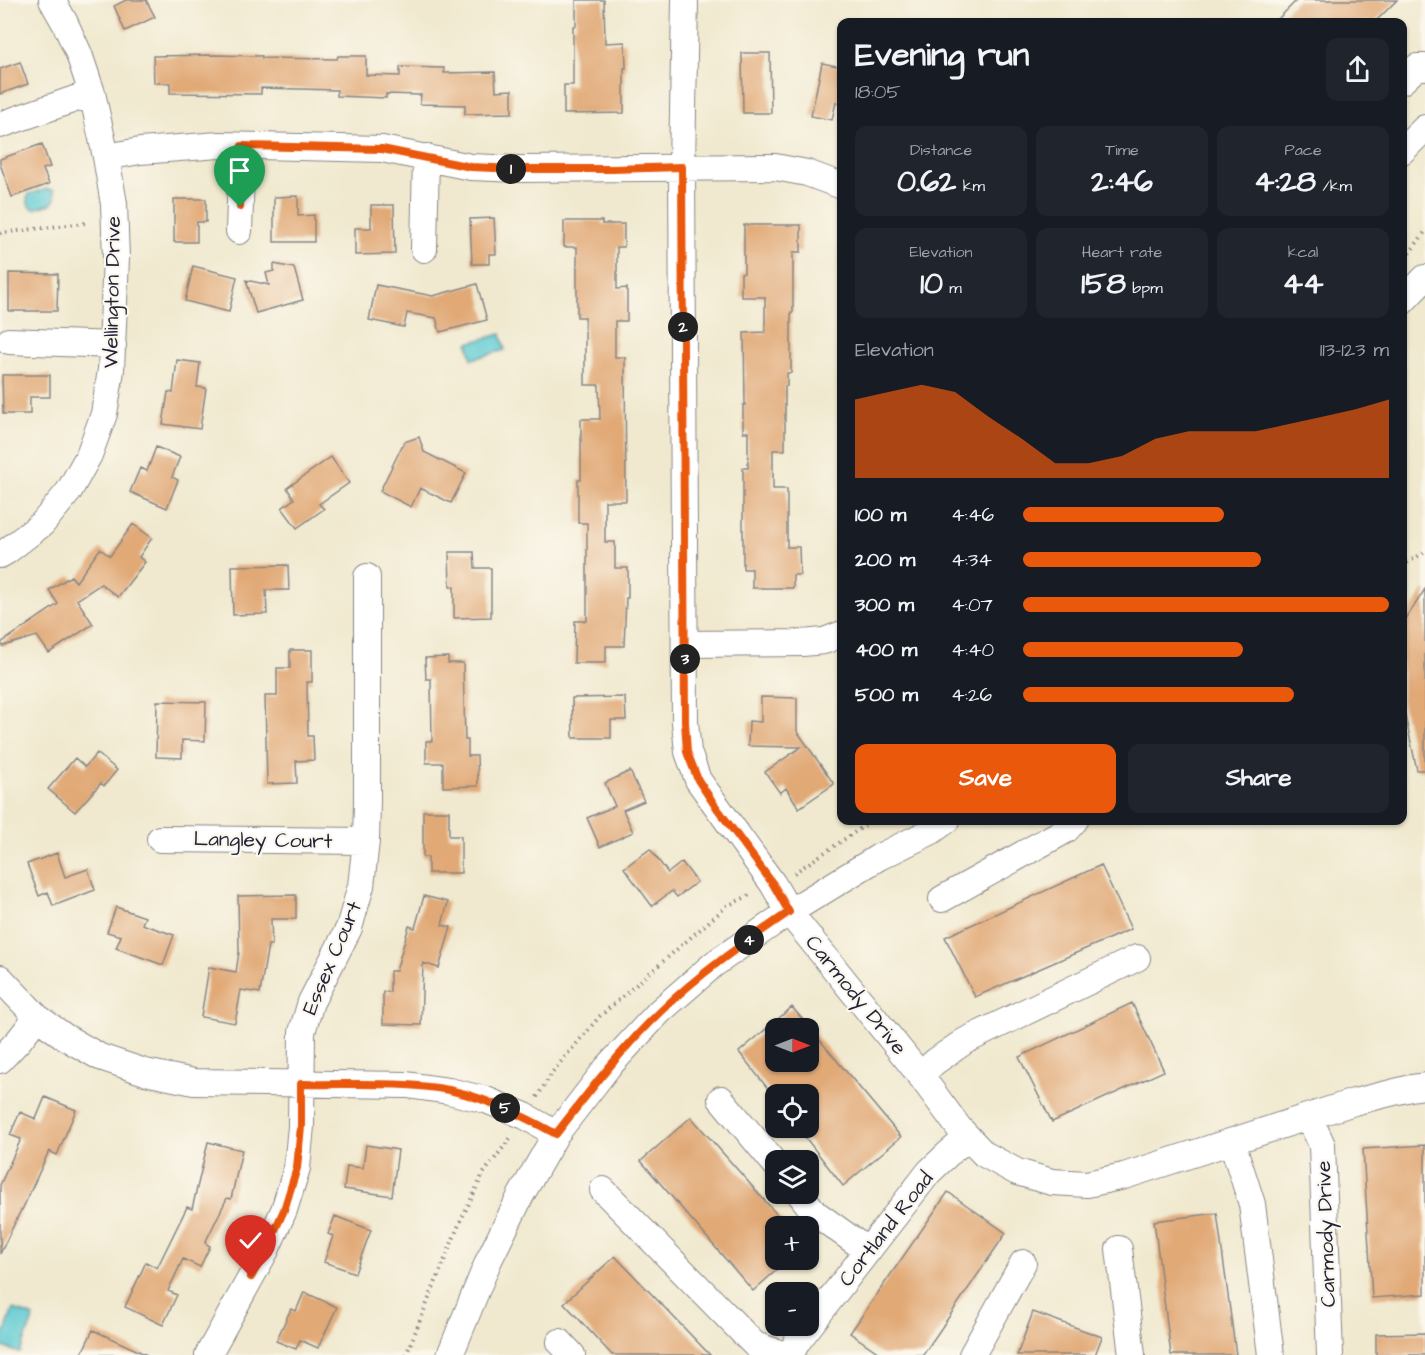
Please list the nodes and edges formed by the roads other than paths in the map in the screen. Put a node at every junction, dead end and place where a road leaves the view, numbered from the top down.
1 (52, 0) edge
2 (684, 0) edge
3 (1425, 67) edge
4 (1407, 76) edge
5 (92, 93) junction
6 (0, 125) edge
7 (1425, 128) edge
8 (242, 146) junction
9 (1407, 146) edge
10 (106, 157) junction
11 (426, 157) junction
12 (682, 167) junction
13 (837, 184) edge
14 (239, 231) dead end
15 (424, 249) dead end
16 (9, 341) dead end
17 (113, 345) junction
18 (0, 555) edge
19 (367, 577) dead end
20 (837, 636) edge
21 (685, 644) junction
22 (940, 825) edge
23 (1070, 825) edge
24 (160, 839) dead end
25 (366, 841) junction
26 (942, 899) dead end
27 (789, 912) junction
28 (1137, 958) dead end
29 (0, 978) edge
30 (37, 1017) junction
31 (0, 1060) edge
32 (920, 1075) junction
33 (301, 1084) junction
34 (1425, 1086) edge
35 (721, 1099) dead end
36 (1309, 1117) junction
37 (556, 1134) junction
38 (967, 1138) junction
39 (1232, 1142) junction
40 (765, 1152) edge
41 (603, 1190) dead end
42 (808, 1204) edge
43 (1119, 1249) dead end
44 (868, 1251) junction
45 (1023, 1263) dead end
46 (208, 1355) edge
47 (450, 1355) edge
48 (788, 1355) edge
49 (972, 1355) edge
50 (1132, 1355) edge
51 (1271, 1355) edge
52 (1330, 1355) edge

1 - 5 street, Wellington Drive
2 - 12 street, Carmody Drive
3 - 4 street
5 - 6 street
5 - 10 street, Wellington Drive
7 - 9 street
8 - 10 street
8 - 11 street
8 - 14 street
10 - 17 street, Wellington Drive
11 - 12 street
11 - 15 street
12 - 13 street
12 - 21 street, Carmody Drive
16 - 17 street
17 - 18 street, Wellington Drive
19 - 25 street, Essex Court
20 - 21 street
21 - 27 street, Carmody Drive
22 - 27 street
23 - 26 street
24 - 25 street, Langley Court
25 - 33 street, Essex Court
27 - 32 street, Carmody Drive
27 - 37 street
28 - 32 street
29 - 30 street
30 - 31 street
30 - 33 street
32 - 38 street, Carmody Drive
33 - 37 street
33 - 46 street, Essex Court
34 - 36 street, Carmody Drive
35 - 40 street
36 - 39 street, Carmody Drive
36 - 52 street, Carmody Drive
37 - 47 street
38 - 39 street, Carmody Drive
38 - 44 street, Cortland Road
39 - 51 street
41 - 48 street
42 - 44 street
43 - 50 street
44 - 48 street, Cortland Road
45 - 49 street

